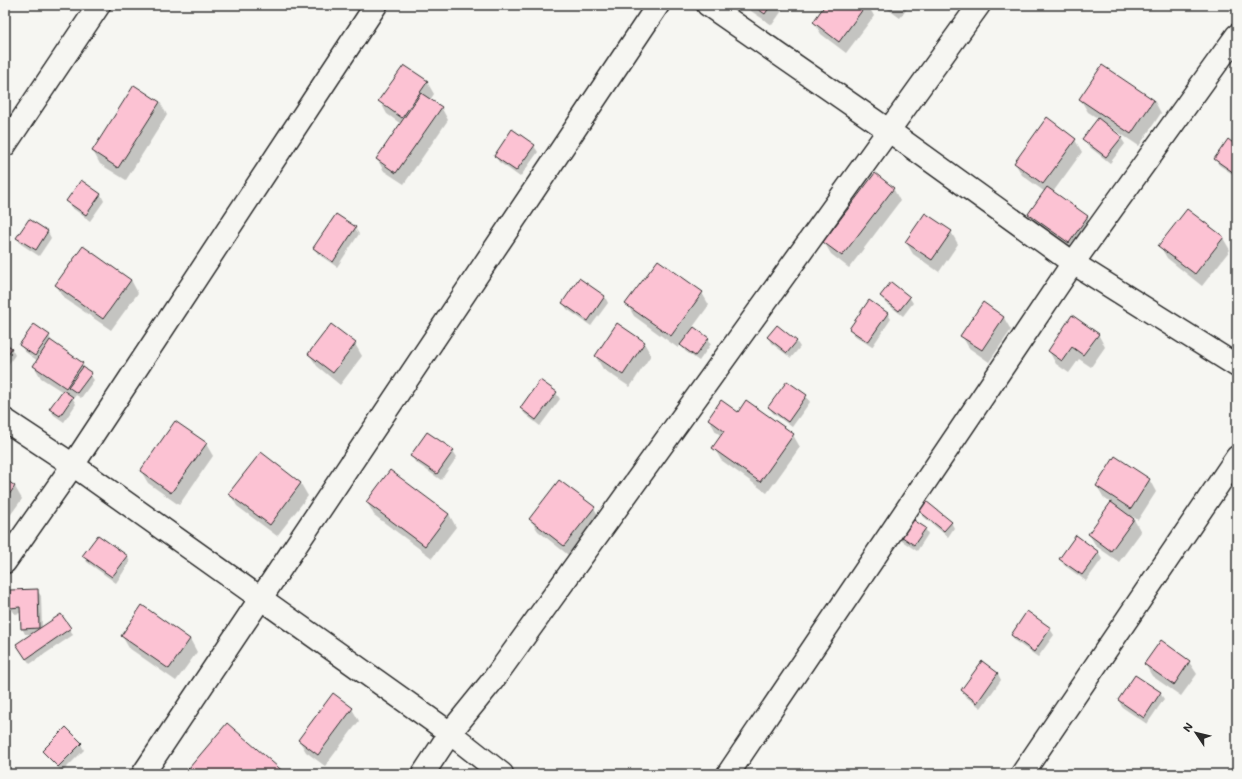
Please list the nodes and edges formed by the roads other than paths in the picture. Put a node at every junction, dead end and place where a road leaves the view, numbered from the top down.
1 (99, 5) edge
2 (376, 5) edge
3 (658, 5) edge
4 (708, 5) edge
5 (979, 5) edge
6 (1237, 36) edge
7 (888, 130) junction
8 (5, 145) edge
9 (1073, 264) junction
10 (1237, 366) edge
11 (5, 420) edge
12 (1237, 457) edge
13 (73, 465) junction
14 (5, 562) edge
15 (260, 599) junction
16 (450, 733) junction
17 (143, 774) edge
18 (423, 774) edge
19 (502, 774) edge
20 (728, 774) edge
21 (1022, 774) edge

1 - 8 street
2 - 13 street
3 - 15 street
4 - 7 street
5 - 7 street
6 - 9 street
7 - 9 street
7 - 16 street
9 - 10 street
9 - 20 street
11 - 13 street
12 - 21 street
13 - 14 street
13 - 15 street
15 - 16 street
15 - 17 street
16 - 18 street
16 - 19 street

